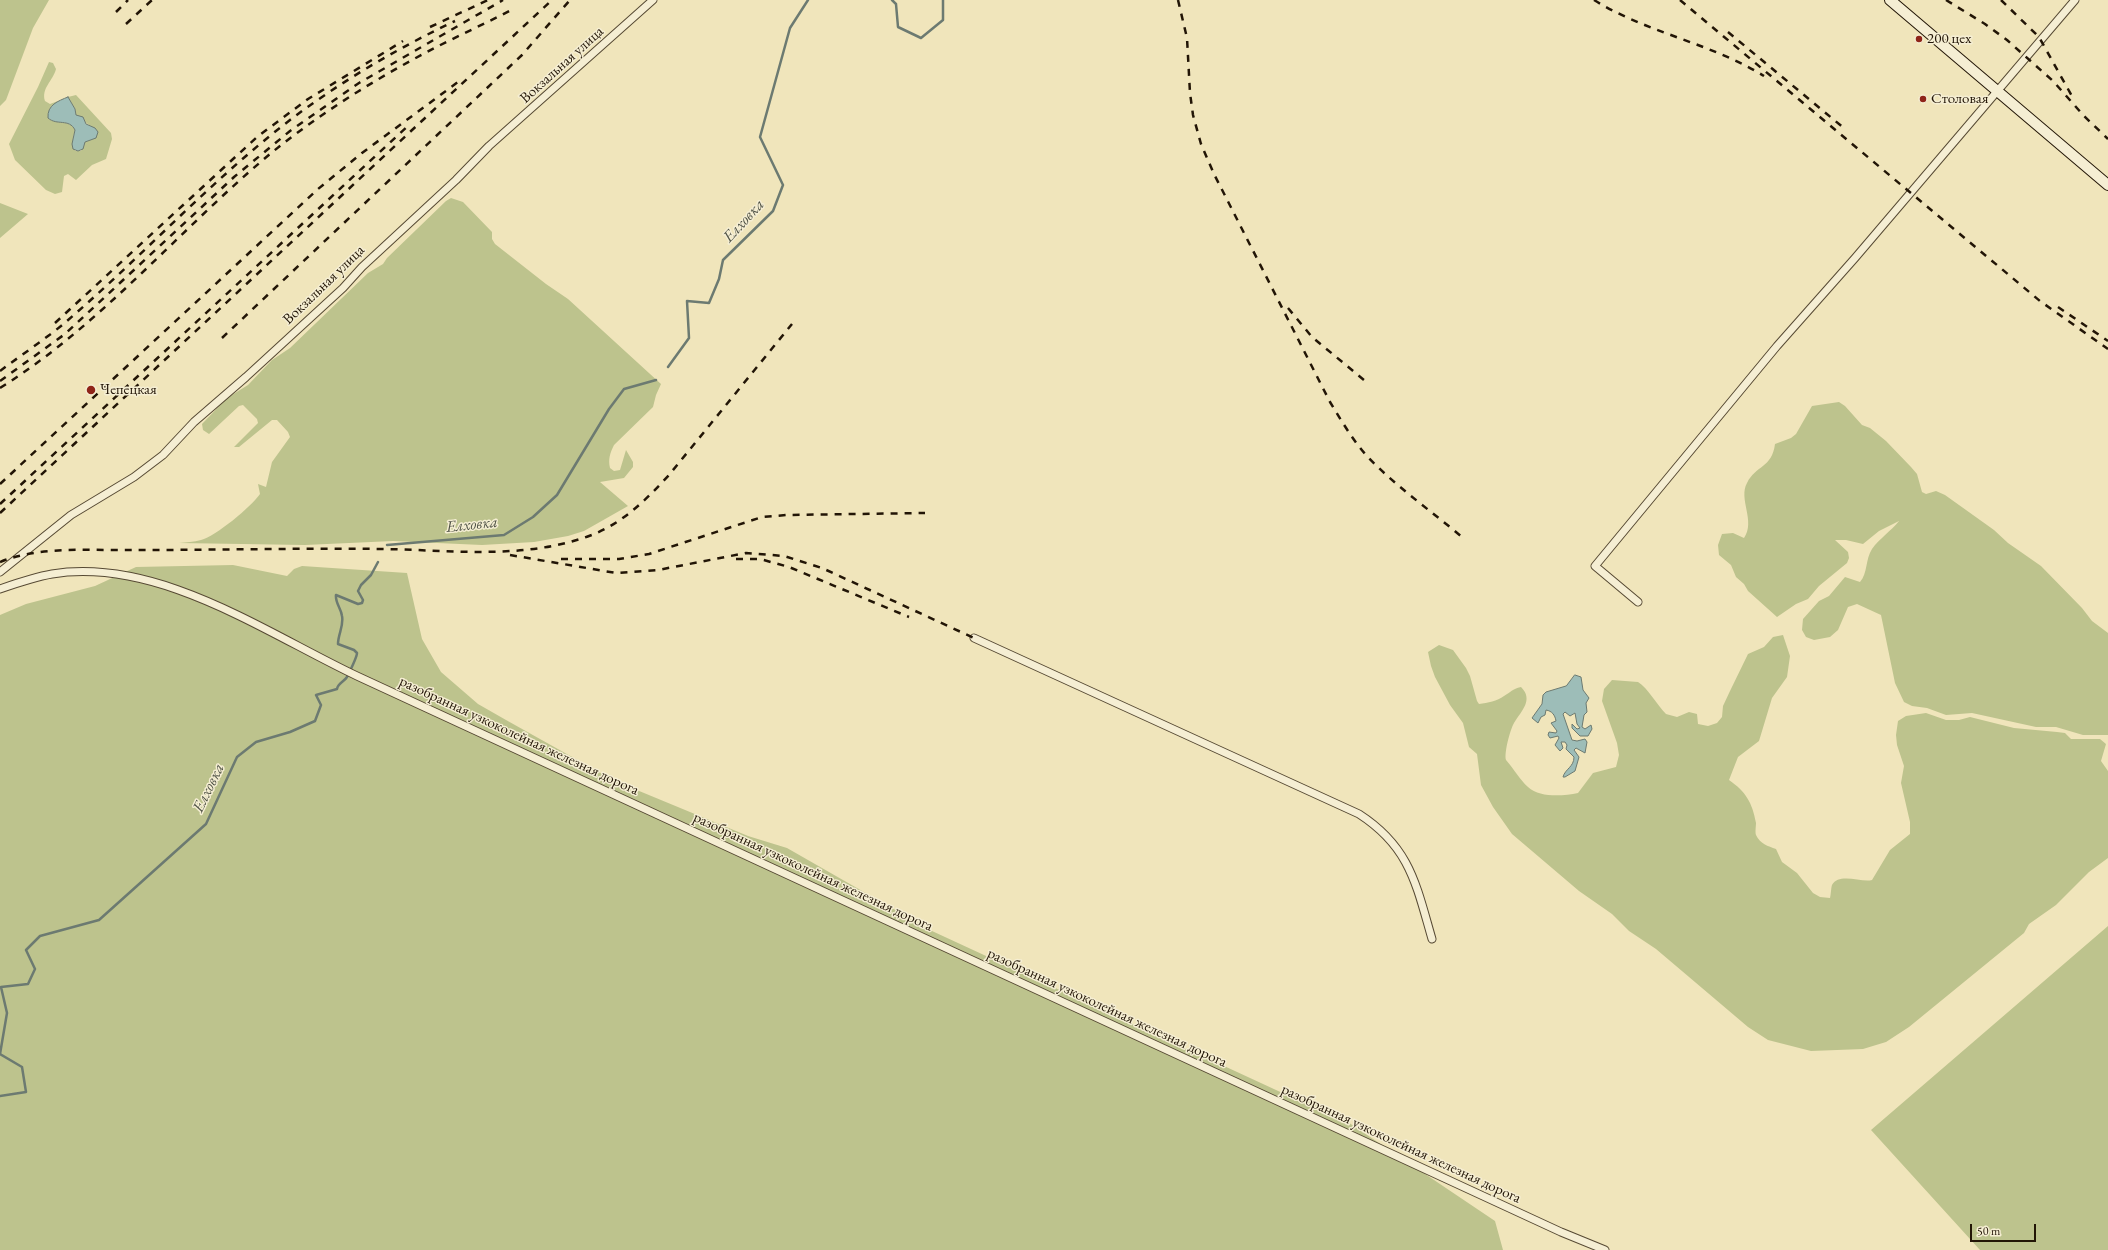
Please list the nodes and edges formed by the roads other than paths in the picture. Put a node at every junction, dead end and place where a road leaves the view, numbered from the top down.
1 (653, 0) edge
2 (1890, 0) edge
3 (2075, 0) edge
4 (1997, 92) junction
5 (2108, 185) edge
6 (0, 572) edge
7 (0, 589) edge
8 (1638, 602) dead end
9 (974, 638) dead end
10 (1432, 938) dead end
11 (1605, 1250) edge

1 - 6 street, Вокзальная улица
2 - 4 main road
3 - 4 street
4 - 5 main road
4 - 8 street
7 - 11 street, разобранная узкоколейная железная дорога
9 - 10 street

